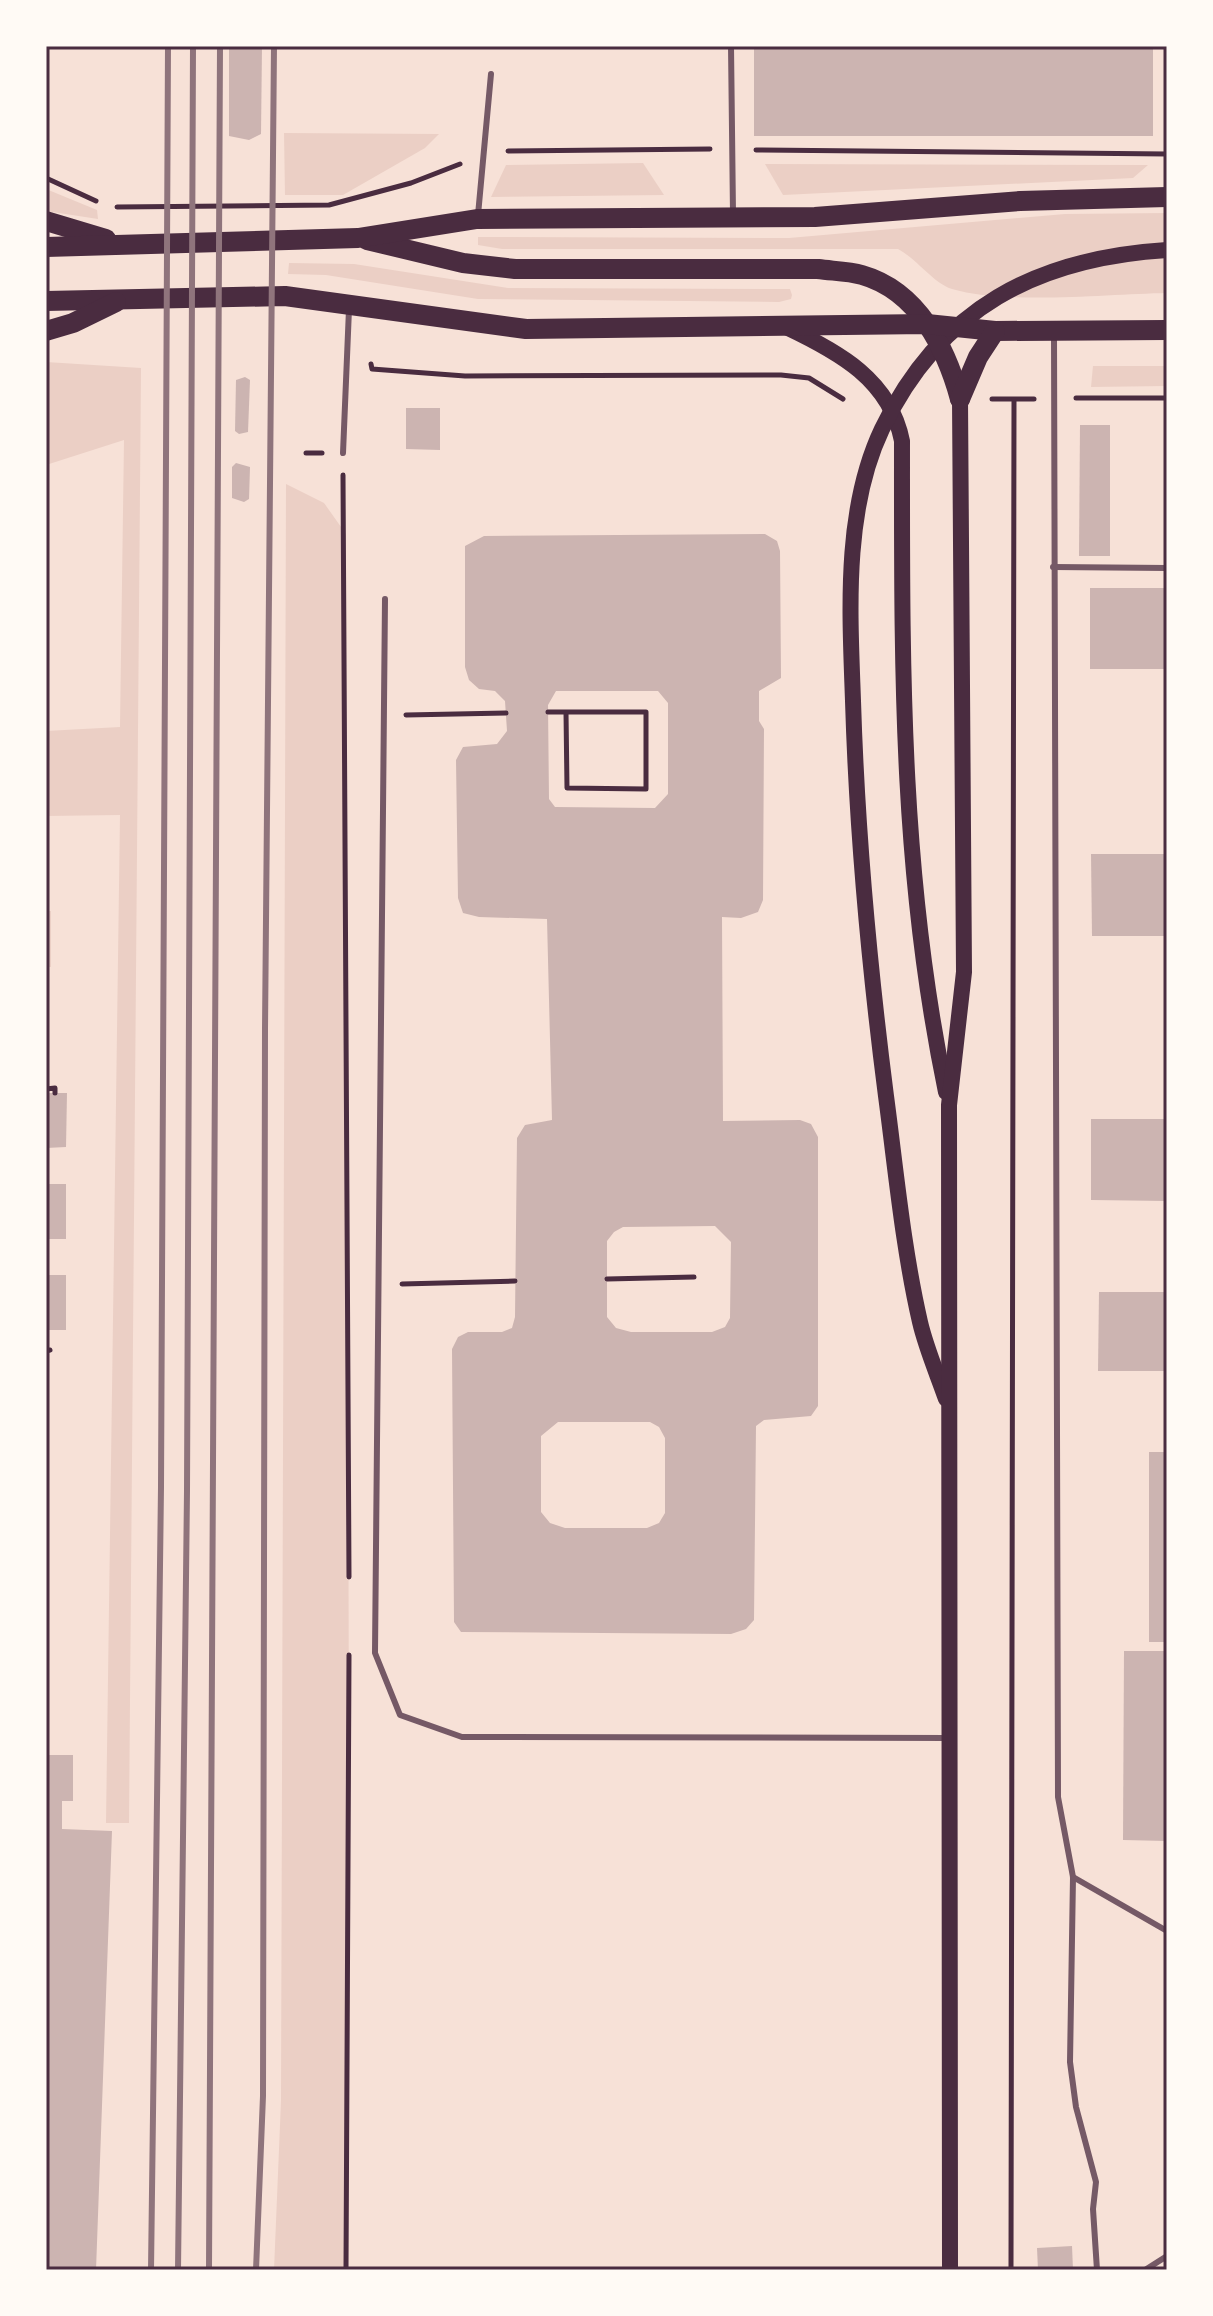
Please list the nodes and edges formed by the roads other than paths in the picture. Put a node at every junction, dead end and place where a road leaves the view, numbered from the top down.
1 (731, 46) edge
2 (491, 74) dead end
3 (1167, 197) edge
4 (734, 217) junction
5 (477, 219) junction
6 (46, 221) edge
7 (358, 238) junction
8 (121, 243) junction
9 (46, 247) edge
10 (1167, 250) edge
11 (122, 299) junction
12 (46, 301) edge
13 (349, 303) junction
14 (927, 324) junction
15 (786, 326) junction
16 (1167, 330) edge
17 (46, 331) edge
18 (995, 331) junction
19 (1054, 331) junction
20 (960, 399) junction
21 (343, 453) road end
22 (1053, 567) junction
23 (1167, 568) edge
24 (385, 599) dead end
25 (949, 1105) junction
26 (950, 1411) junction
27 (949, 1738) junction
28 (1073, 1877) junction
29 (1167, 1931) edge
30 (1167, 2256) edge
31 (950, 2270) edge
32 (1097, 2270) edge
33 (1145, 2270) edge

1 - 4 lane
2 - 5 lane
3 - 4 main road
4 - 5 main road
5 - 7 main road
6 - 8 main road
7 - 8 main road
7 - 14 main road
8 - 9 main road
10 - 26 main road
11 - 12 main road
11 - 13 main road
11 - 17 main road
13 - 15 main road
13 - 21 lane
14 - 15 main road
14 - 18 main road
14 - 20 main road
15 - 25 main road
16 - 19 main road
18 - 19 main road
18 - 20 main road
19 - 22 lane
20 - 25 main road
22 - 23 lane
22 - 28 lane
24 - 27 lane
25 - 26 main road
26 - 27 main road
27 - 31 main road
28 - 29 lane
28 - 32 lane
30 - 33 lane

